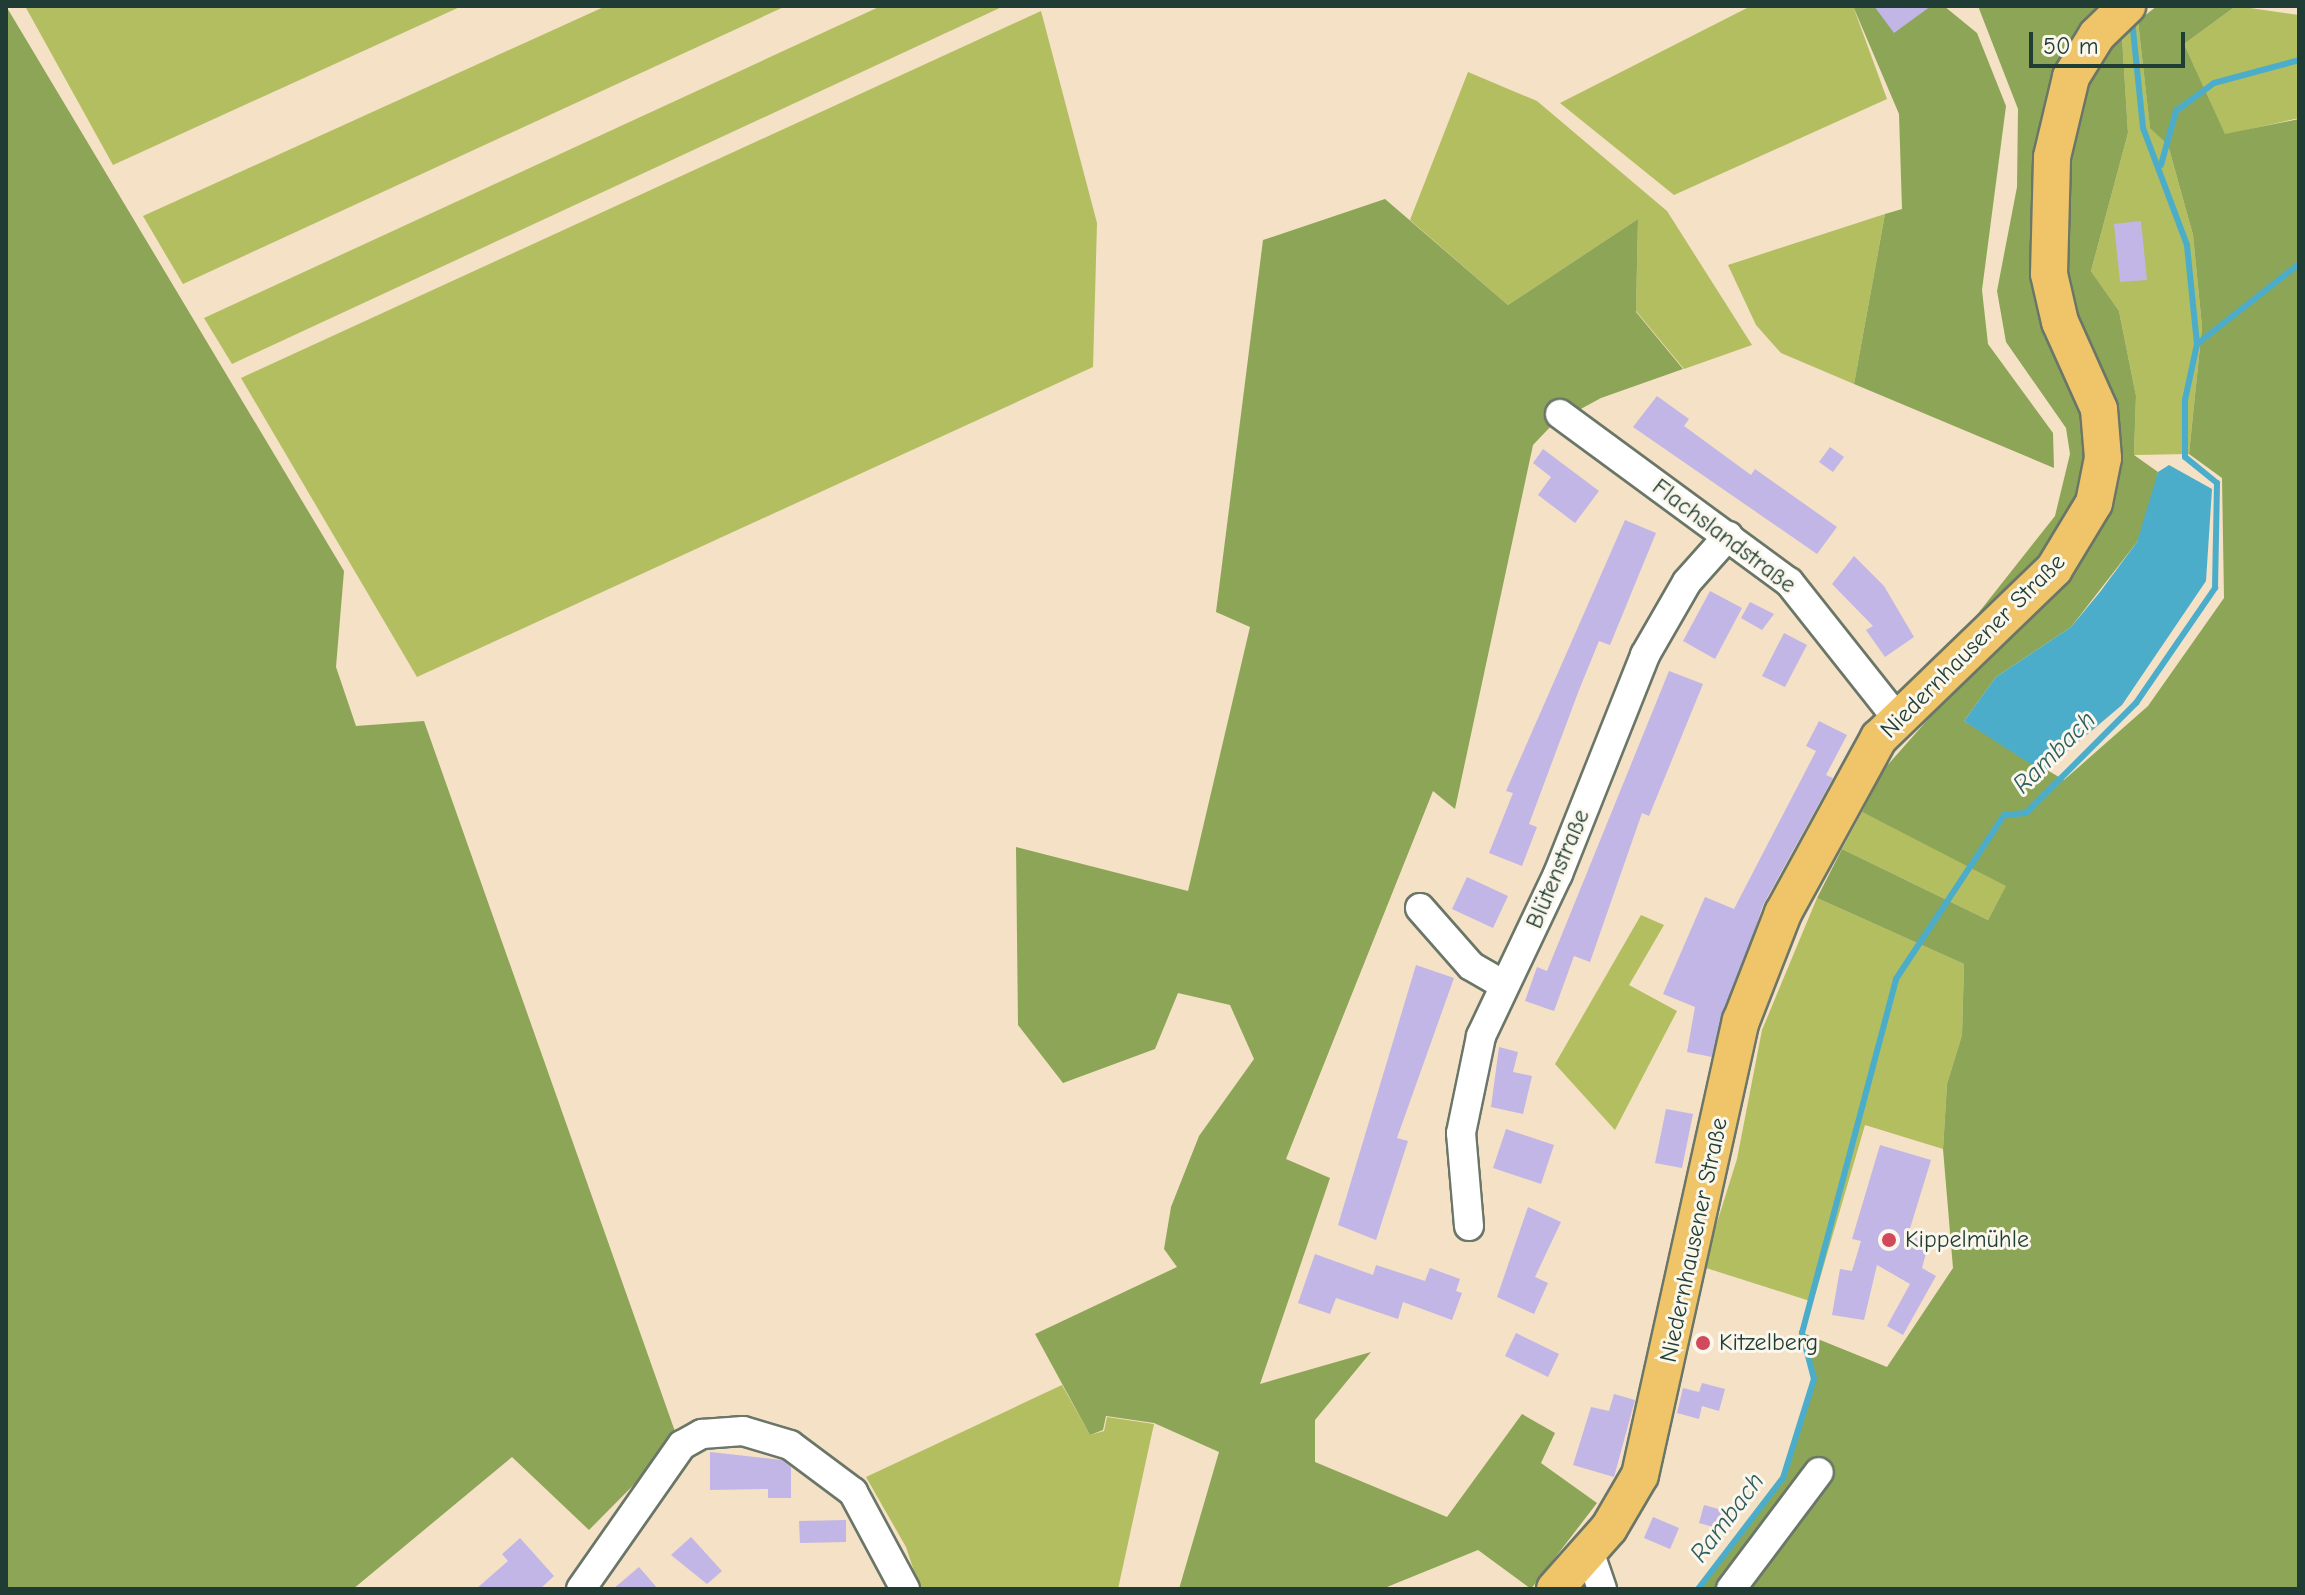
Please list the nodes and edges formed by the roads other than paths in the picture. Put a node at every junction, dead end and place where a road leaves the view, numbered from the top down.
1 (2121, 11) edge
2 (1560, 414) dead end
3 (1728, 536) junction
4 (1896, 717) junction
5 (1420, 908) dead end
6 (1504, 985) junction
7 (1469, 1226) dead end
8 (1819, 1472) dead end
9 (1589, 1551) junction
10 (581, 1589) edge
11 (905, 1589) edge
12 (1555, 1589) edge
13 (1602, 1589) edge
14 (1731, 1589) edge

1 - 4 main road, Niedernhausener Straße
2 - 3 street, Flachslandstraße
3 - 4 street, Flachslandstraße
3 - 6 street, Blütenstraße
4 - 9 main road, Niedernhausener Straße
5 - 6 street
6 - 7 street, Blütenstraße
8 - 14 street
9 - 12 main road, Niedernhausener Straße
9 - 13 street
10 - 11 street

